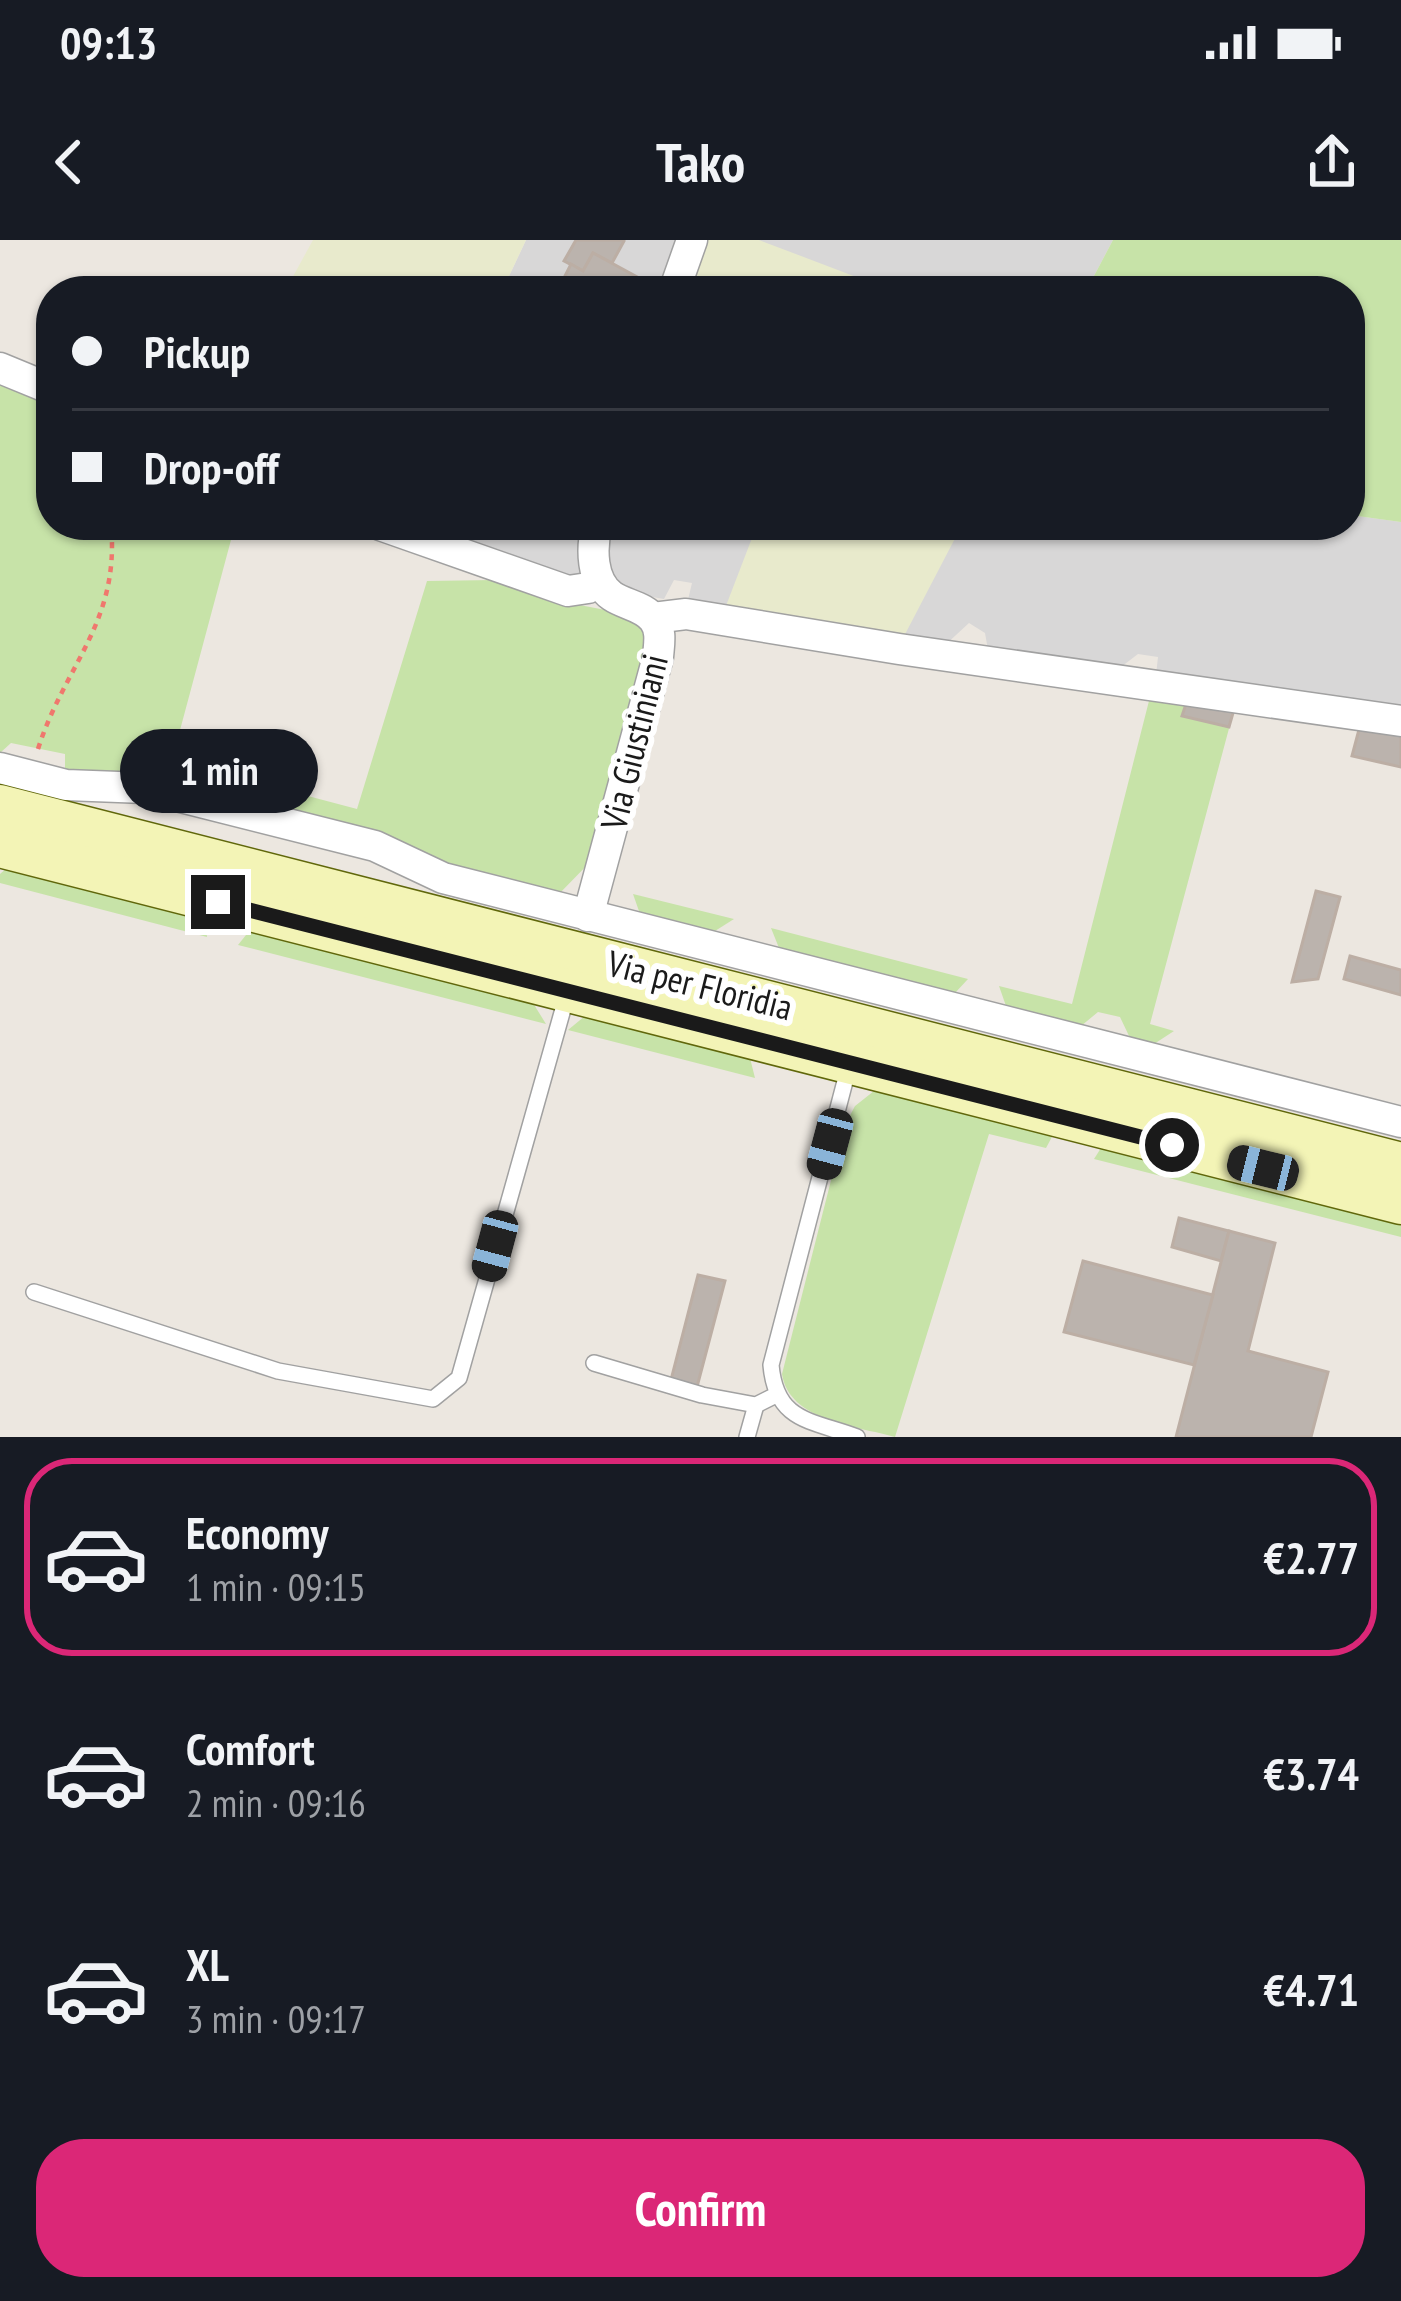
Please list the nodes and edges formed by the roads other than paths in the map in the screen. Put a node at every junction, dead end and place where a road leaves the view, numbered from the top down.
1 (692, 240) edge
2 (679, 276) edge
3 (0, 368) edge
4 (36, 383) edge
5 (423, 540) edge
6 (596, 540) edge
7 (598, 580) junction
8 (653, 618) junction
9 (1401, 722) edge
10 (10, 783) edge
11 (0, 846) edge
12 (588, 916) junction
13 (568, 992) junction
14 (850, 1063) junction
15 (1401, 1122) edge
16 (1401, 1164) edge
17 (1401, 1203) edge
18 (34, 1292) dead end
19 (594, 1363) dead end
20 (776, 1395) junction
21 (756, 1405) junction
22 (747, 1437) edge
23 (857, 1437) edge

1 - 2 street
3 - 4 street
5 - 7 street
6 - 7 street
7 - 8 street, Via Giustiniani
8 - 9 street
8 - 12 street, Via Giustiniani
10 - 12 street
10 - 16 street, Via per Floridia
11 - 13 street
12 - 15 street
13 - 14 street
13 - 18 lane
14 - 17 street
14 - 20 lane
19 - 21 lane
20 - 21 lane
20 - 23 lane
21 - 22 lane

